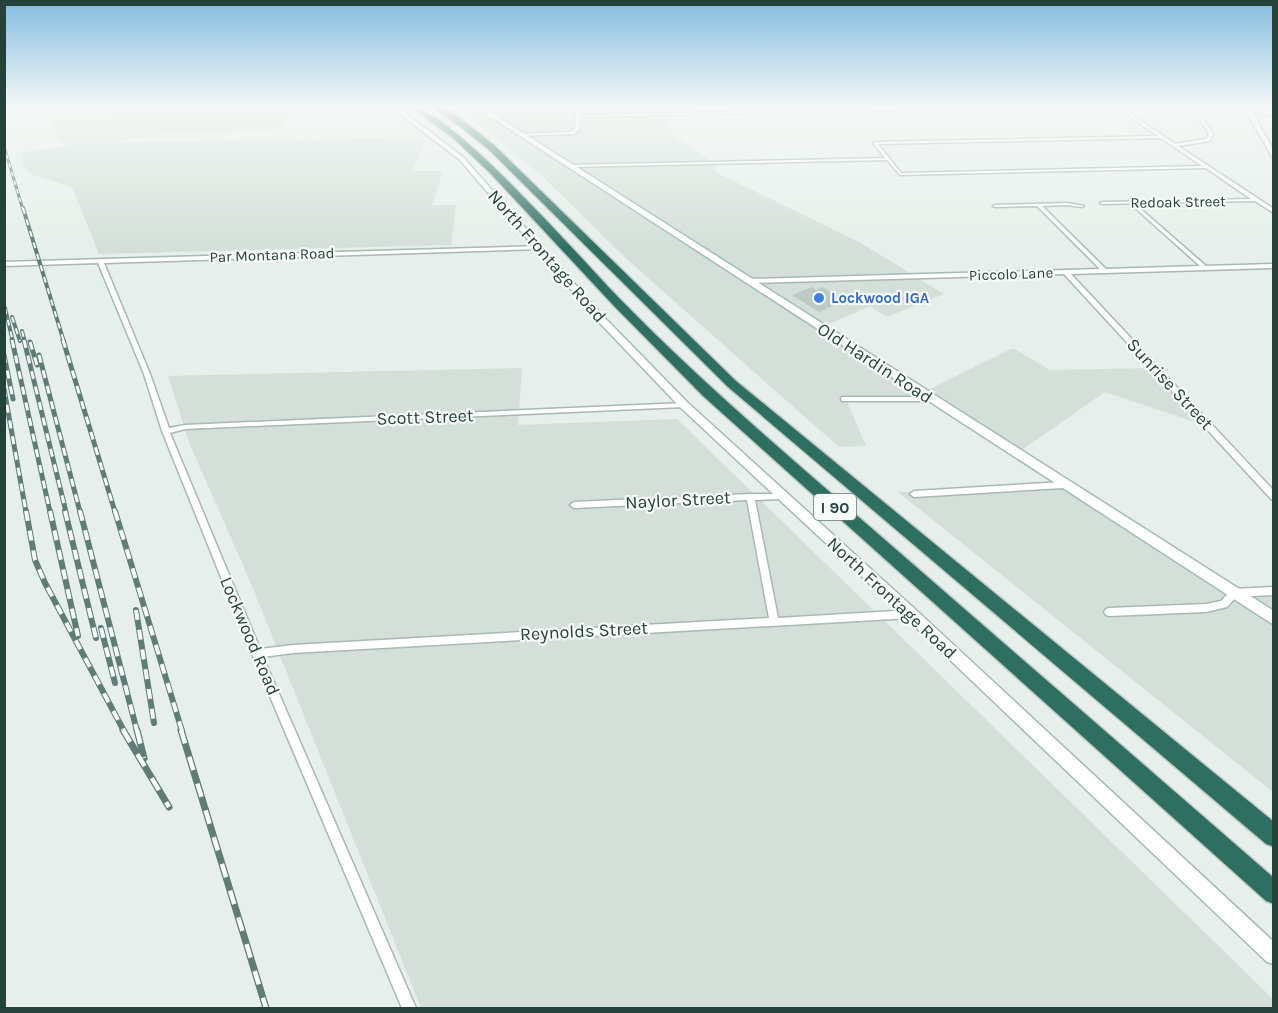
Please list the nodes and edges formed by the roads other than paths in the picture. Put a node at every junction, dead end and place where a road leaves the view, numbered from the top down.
1 (455, 153) edge
2 (475, 153) edge
3 (497, 153) edge
4 (549, 153) edge
5 (883, 153) edge
6 (1187, 153) edge
7 (888, 159) junction
8 (569, 166) junction
9 (1207, 167) junction
10 (1214, 172) junction
11 (1228, 172) dead end
12 (1255, 200) junction
13 (1102, 203) dead end
14 (1038, 205) junction
15 (994, 206) dead end
16 (1082, 206) dead end
17 (1136, 206) dead end
18 (1274, 212) edge
19 (540, 248) junction
20 (100, 261) junction
21 (4, 264) edge
22 (1274, 266) edge
23 (1205, 268) junction
24 (1105, 271) junction
25 (1066, 272) junction
26 (749, 281) junction
27 (845, 399) dead end
28 (928, 399) junction
29 (684, 405) junction
30 (166, 431) junction
31 (1063, 484) junction
32 (914, 494) dead end
33 (782, 496) junction
34 (1274, 496) edge
35 (750, 497) junction
36 (574, 505) dead end
37 (1274, 591) edge
38 (1234, 593) junction
39 (1110, 612) dead end
40 (910, 614) junction
41 (1274, 619) edge
42 (774, 620) junction
43 (257, 654) junction
44 (1274, 836) edge
45 (1274, 893) edge
46 (1274, 955) edge
47 (410, 1008) edge

1 - 19 street, North Frontage Road
2 - 45 highway, I 90
3 - 44 highway, I 90
4 - 8 street, Old Hardin Road
5 - 7 street
6 - 9 street
7 - 8 street
7 - 9 street
8 - 26 street, Old Hardin Road
9 - 10 street
10 - 11 street
10 - 12 street
12 - 13 street, Redoak Street
12 - 18 street
14 - 15 street
14 - 16 street
14 - 24 street
17 - 23 street
19 - 20 street, Par Montana Road
19 - 29 street, North Frontage Road
20 - 21 street, Par Montana Road
20 - 30 street, Lockwood Road
22 - 23 street, Piccolo Lane
23 - 24 street, Piccolo Lane
24 - 25 street, Piccolo Lane
25 - 26 street, Piccolo Lane
25 - 34 street, Sunrise Street
26 - 28 street, Old Hardin Road
27 - 28 street
28 - 31 street, Old Hardin Road
29 - 30 street, Scott Street
29 - 33 street, North Frontage Road
30 - 43 street, Lockwood Road
31 - 32 street
31 - 38 street, Old Hardin Road
33 - 35 street, Naylor Street
33 - 40 street, North Frontage Road
35 - 36 street, Naylor Street
35 - 42 street
37 - 38 street
38 - 39 street
38 - 41 street, Old Hardin Road
40 - 42 street, Reynolds Street
40 - 46 street, North Frontage Road
42 - 43 street, Reynolds Street
43 - 47 street, Lockwood Road

